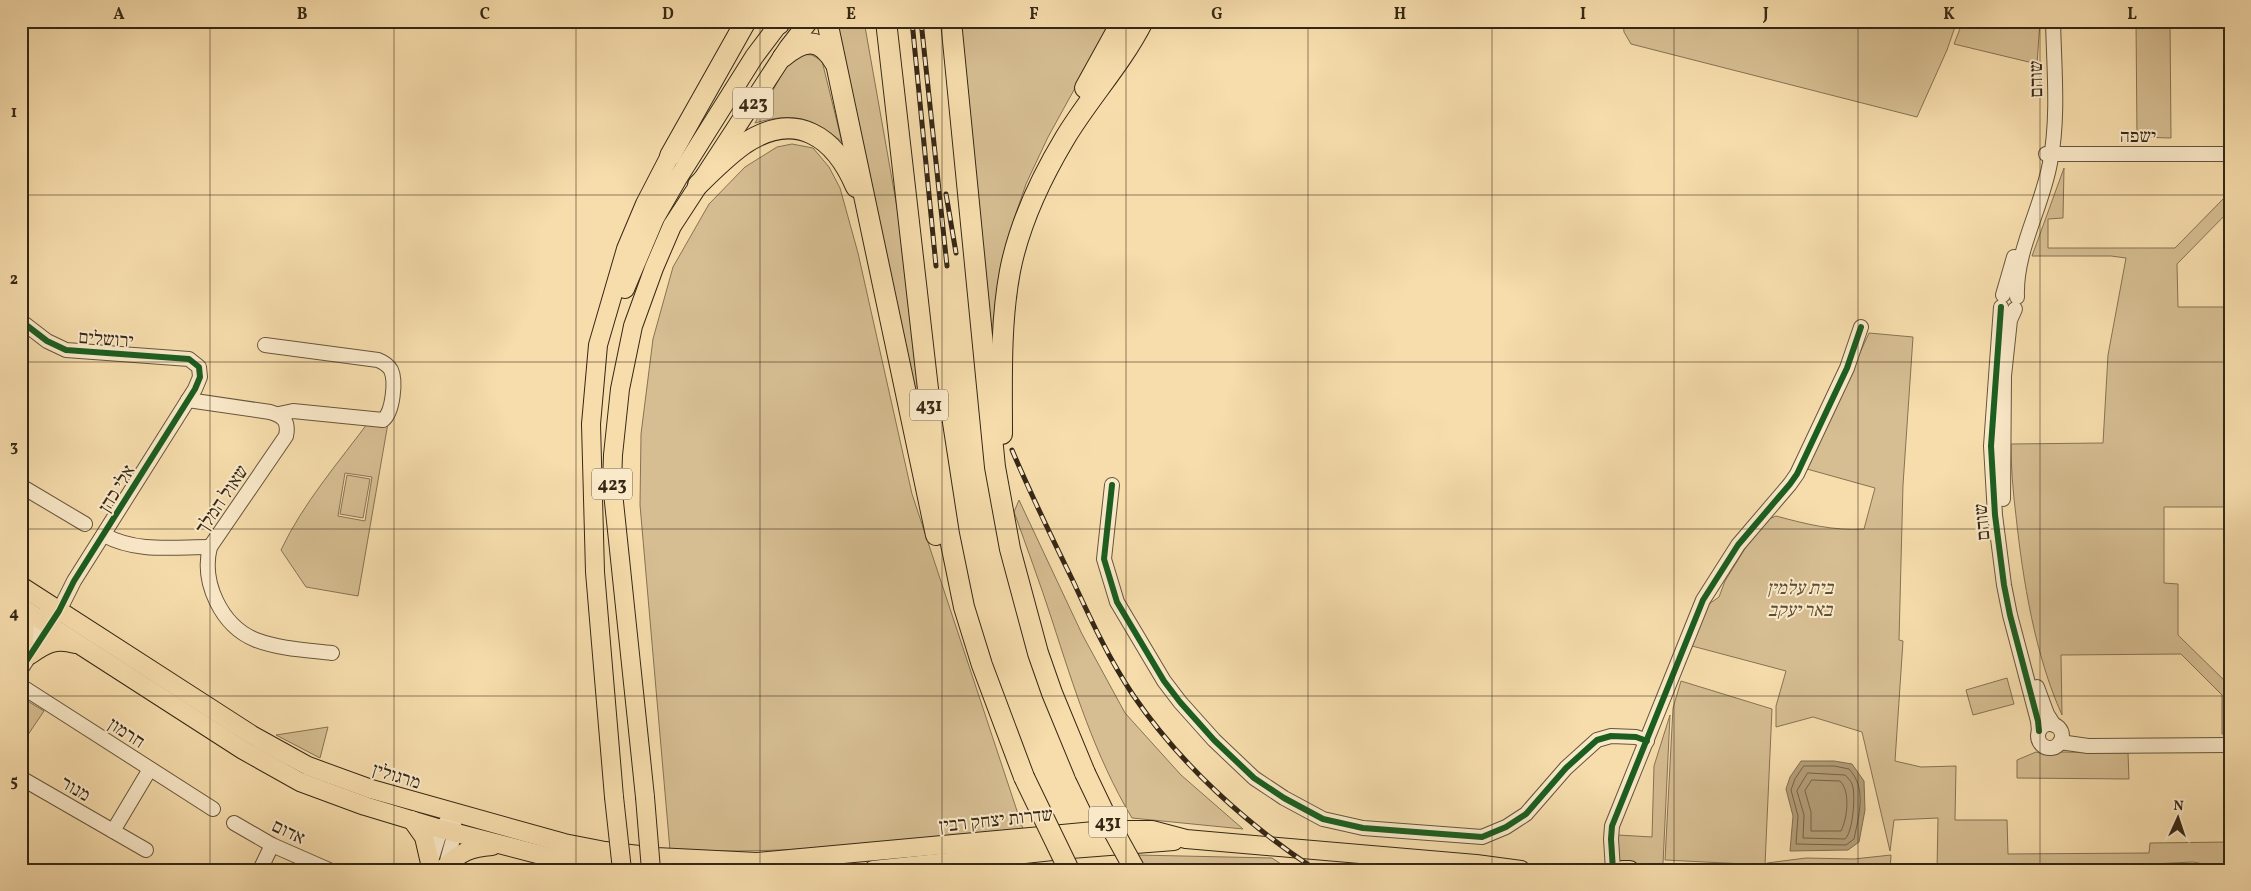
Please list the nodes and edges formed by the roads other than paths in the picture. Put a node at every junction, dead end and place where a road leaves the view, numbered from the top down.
1 (734, 21) edge
2 (746, 21) edge
3 (809, 21) edge
4 (827, 21) edge
5 (875, 21) edge
6 (886, 21) edge
7 (951, 21) edge
8 (1122, 21) edge
9 (1143, 21) edge
10 (2053, 21) edge
11 (780, 22) edge
12 (783, 57) junction
13 (835, 63) junction
14 (2049, 154) junction
15 (2230, 154) edge
16 (670, 156) junction
17 (903, 179) junction
18 (698, 185) junction
19 (875, 246) junction
20 (1013, 260) junction
21 (2002, 301) junction
22 (2016, 303) junction
23 (21, 320) edge
24 (1861, 327) dead end
25 (265, 345) dead end
26 (197, 364) joint
27 (595, 392) junction
28 (188, 400) junction
29 (279, 414) junction
30 (1112, 485) dead end
31 (21, 486) edge
32 (1002, 508) junction
33 (85, 524) dead end
34 (104, 535) junction
35 (210, 547) junction
36 (21, 586) edge
37 (21, 607) edge
38 (55, 608) junction
39 (21, 614) edge
40 (45, 623) junction
41 (81, 646) junction
42 (332, 653) dead end
43 (24, 656) edge
44 (982, 665) junction
45 (21, 686) edge
46 (2054, 725) junction
47 (2039, 731) junction
48 (1647, 741) junction
49 (2060, 742) junction
50 (2230, 745) edge
51 (150, 769) junction
52 (21, 778) edge
53 (213, 809) dead end
54 (445, 811) junction
55 (412, 820) junction
56 (234, 823) dead end
57 (1612, 826) junction
58 (448, 830) junction
59 (113, 831) junction
60 (1186, 839) junction
61 (272, 845) junction
62 (503, 846) junction
63 (146, 850) dead end
64 (811, 866) edge
65 (437, 867) edge
66 (895, 868) edge
67 (1629, 869) edge
68 (260, 870) edge
69 (329, 870) edge
70 (620, 870) edge
71 (651, 870) edge
72 (873, 870) edge
73 (1069, 870) edge
74 (1135, 870) edge
75 (1521, 870) edge
76 (1614, 870) edge
77 (1622, 870) edge

1 - 16 main road
2 - 16 highway
3 - 12 main road, 423
4 - 13 highway
5 - 17 highway
6 - 17 highway, 431
7 - 32 highway, 431
8 - 20 highway
9 - 20 highway
10 - 14 street, שוהם
11 - 27 main road, 423
12 - 13 highway
12 - 18 main road, 423
13 - 19 highway
14 - 15 street, ישפה
14 - 21 street, שוהם
14 - 22 street, שוהם
16 - 27 main road
17 - 44 highway, 431
18 - 19 highway
18 - 71 main road, 423, bridge
19 - 44 highway
20 - 32 highway
21 - 22 street
21 - 47 street, שוהם
22 - 46 street, שוהם
23 - 26 street, ירושלים
24 - 48 street
25 - 29 street
26 - 28 street, אלי כהן
27 - 70 main road, 423, bridge
28 - 29 street
28 - 34 street, אלי כהן
29 - 35 street, שאול המלך
30 - 48 street
31 - 33 street
32 - 74 highway, 431, bridge
34 - 35 street
34 - 38 street, אלי כהן
35 - 42 street, שאול המלך
36 - 38 main road, מרגולין
37 - 40 main road, מרגולין
38 - 40 street, אלי כהן
38 - 54 main road, מרגולין
39 - 43 main road
40 - 41 main road, מרגולין
40 - 43 street, אלי כהן
41 - 43 main road
41 - 55 main road, מרגולין
44 - 73 highway, 431, bridge
45 - 51 street, חרמון
46 - 47 street
46 - 49 street
47 - 49 street
48 - 57 street
49 - 50 street
51 - 53 street, חרמון
51 - 59 street
52 - 59 street, מנור
54 - 58 street
54 - 64 main road, מרגולין
55 - 58 main road, מרגולין
55 - 65 main road
56 - 61 street, אדום
57 - 67 street
57 - 76 street
58 - 62 main road, מרגולין
58 - 65 street
59 - 63 street, מנור
60 - 64 main road, שדרות יצחק רבין
60 - 66 main road, שדרות יצחק רבין
60 - 75 main road, שדרות יצחק רבין
61 - 68 street
61 - 69 street, אדום
62 - 65 main road
62 - 70 main road, מרגולין
66 - 72 main road, שדרות יצחק רבין
67 - 77 main road

